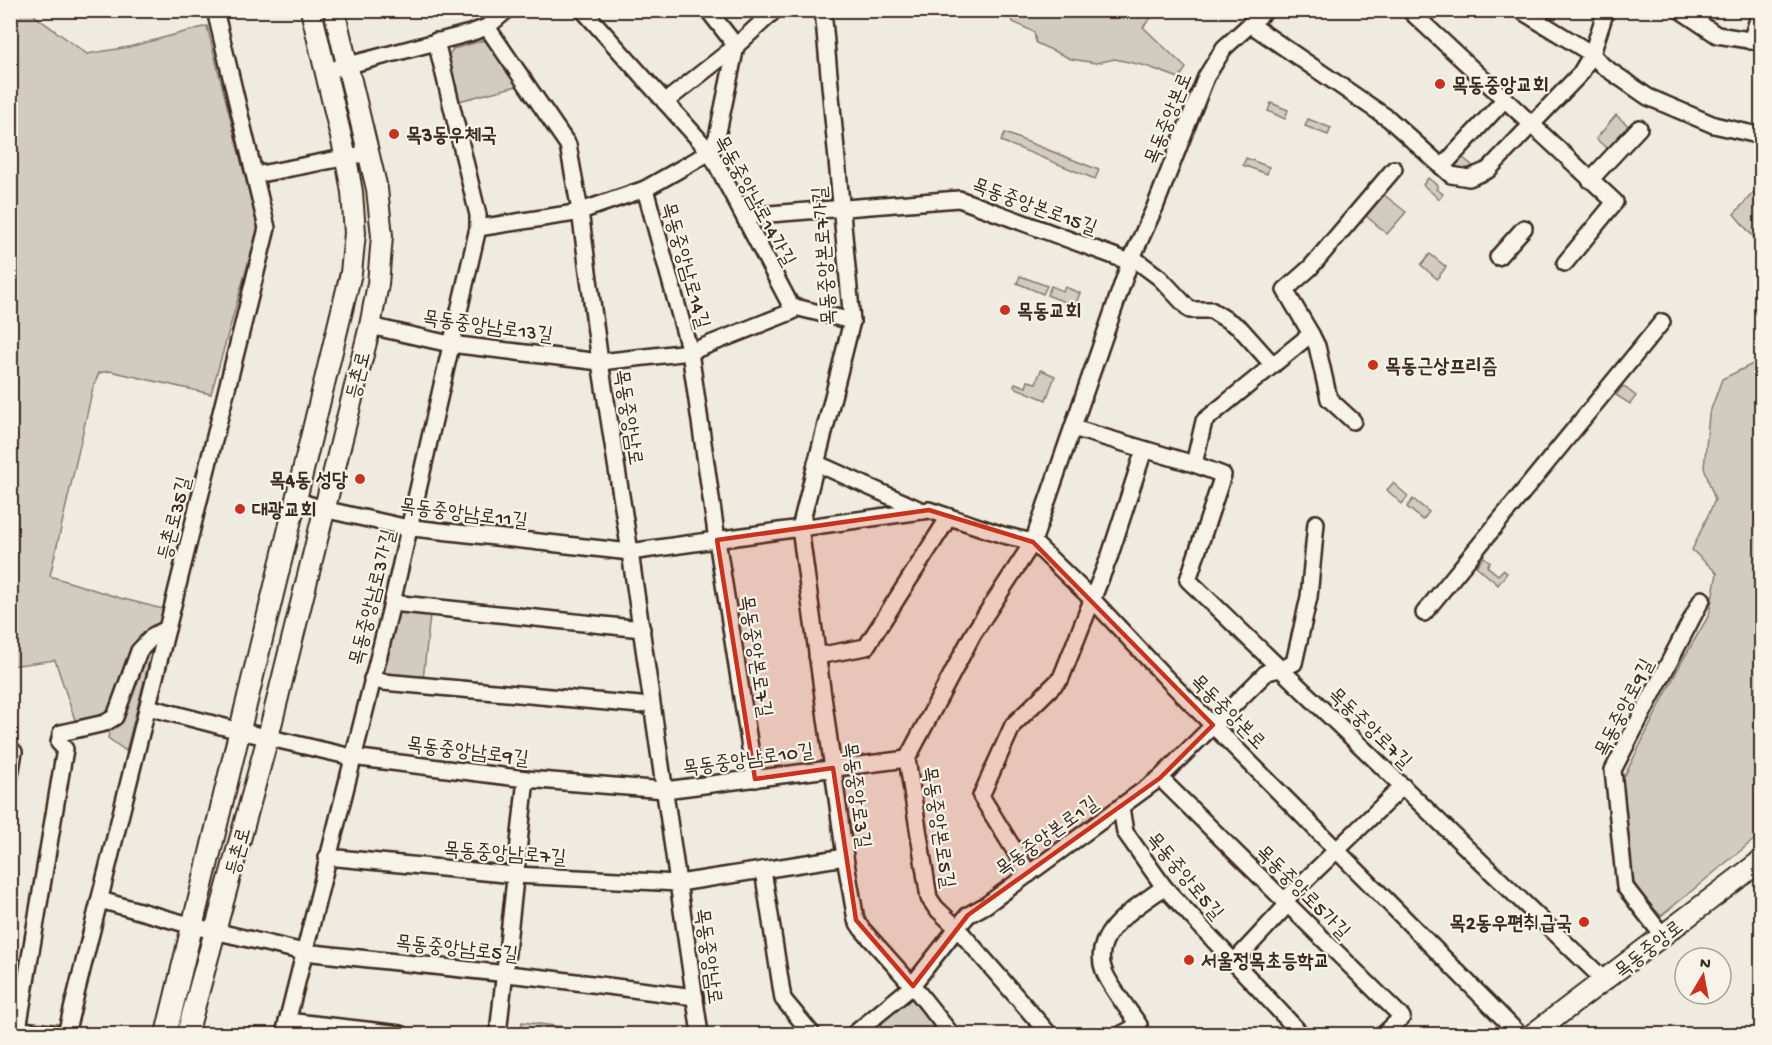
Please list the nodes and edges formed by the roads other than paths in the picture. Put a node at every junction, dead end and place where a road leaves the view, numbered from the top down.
1 (215, 10) edge
2 (311, 10) edge
3 (334, 10) edge
4 (507, 10) edge
5 (583, 10) edge
6 (708, 10) edge
7 (775, 10) edge
8 (823, 10) edge
9 (1266, 10) edge
10 (1409, 10) edge
11 (1520, 10) edge
12 (1606, 10) edge
13 (1680, 10) edge
14 (1761, 10) edge
15 (1250, 24) junction
16 (487, 27) junction
17 (436, 41) junction
18 (1756, 41) edge
19 (736, 46) junction
20 (1592, 54) junction
21 (347, 65) junction
22 (326, 71) junction
23 (1504, 100) junction
24 (665, 102) junction
25 (1531, 125) junction
26 (1639, 128) dead end
27 (1761, 136) edge
28 (710, 152) junction
29 (369, 153) junction
30 (346, 158) junction
31 (1442, 167) junction
32 (1394, 169) dead end
33 (255, 175) junction
34 (1590, 180) junction
35 (645, 189) junction
36 (842, 208) junction
37 (580, 211) junction
38 (745, 218) junction
39 (478, 228) junction
40 (1524, 228) dead end
41 (1498, 257) dead end
42 (1131, 260) junction
43 (1565, 263) dead end
44 (791, 306) junction
45 (852, 321) junction
46 (1662, 322) dead end
47 (370, 326) junction
48 (1311, 334) junction
49 (450, 344) junction
50 (690, 352) junction
51 (600, 362) junction
52 (1273, 365) junction
53 (1353, 421) dead end
54 (1073, 428) junction
55 (1144, 450) junction
56 (816, 463) junction
57 (1194, 464) junction
58 (296, 501) junction
59 (323, 509) junction
60 (923, 511) junction
61 (949, 517) junction
62 (1316, 523) dead end
63 (409, 528) junction
64 (800, 528) junction
65 (717, 540) junction
66 (1033, 542) junction
67 (630, 552) junction
68 (1702, 599) dead end
69 (1093, 600) junction
70 (392, 603) junction
71 (1424, 613) dead end
72 (167, 629) junction
73 (642, 629) junction
74 (817, 656) junction
75 (1281, 669) junction
76 (372, 679) junction
77 (640, 705) dead end
78 (148, 707) junction
79 (1213, 725) junction
80 (240, 731) junction
81 (268, 737) junction
82 (14, 752) dead end
83 (352, 757) junction
84 (907, 759) junction
85 (833, 768) junction
86 (10, 775) edge
87 (1160, 778) junction
88 (526, 779) junction
89 (755, 779) junction
90 (1403, 786) junction
91 (665, 790) junction
92 (1120, 808) junction
93 (1337, 850) junction
94 (845, 857) junction
95 (327, 858) junction
96 (1761, 860) edge
97 (763, 870) junction
98 (1029, 874) junction
99 (515, 875) junction
100 (679, 883) junction
101 (1164, 887) junction
102 (100, 900) junction
103 (1286, 902) junction
104 (193, 926) junction
105 (957, 928) junction
106 (215, 931) junction
107 (1663, 936) junction
108 (304, 952) junction
109 (1234, 962) junction
110 (505, 973) junction
111 (1605, 981) junction
112 (913, 986) junction
113 (695, 997) junction
114 (286, 1028) edge
115 (14, 1029) edge
116 (64, 1035) edge
117 (166, 1035) edge
118 (187, 1035) edge
119 (401, 1035) edge
120 (498, 1035) edge
121 (700, 1035) edge
122 (812, 1035) edge
123 (854, 1035) edge
124 (951, 1035) edge
125 (1049, 1035) edge
126 (1122, 1035) edge
127 (1301, 1035) edge
128 (1384, 1035) edge
129 (1519, 1035) edge
130 (1533, 1035) edge

1 - 33 street, 등촌로35길
2 - 22 main road, 등촌로
3 - 21 main road, 등촌로
4 - 16 street
5 - 24 street, 목동중앙남로14가길
6 - 19 street
7 - 19 street
8 - 36 street, 목동중앙본로7가길
9 - 15 street, 목동중앙본로
10 - 23 street
11 - 20 street
12 - 20 street
13 - 18 street
14 - 18 street
15 - 31 street
15 - 42 street, 목동중앙본로
16 - 17 street
16 - 37 street, 목동중앙남로
17 - 21 street
17 - 39 street, 목동중앙남로3가길
19 - 24 street
19 - 28 street
20 - 25 street
20 - 27 street
21 - 22 street
21 - 29 main road, 등촌로
22 - 30 main road, 등촌로
23 - 25 street
23 - 31 street
24 - 28 street, 목동중앙남로14가길
25 - 31 street
25 - 34 street
26 - 34 street
28 - 35 street
28 - 38 street, 목동중앙남로14가길
29 - 30 street
29 - 47 main road, 등촌로
30 - 33 street
30 - 58 main road, 등촌로
32 - 48 street
33 - 72 street, 등촌로35길
34 - 43 street
35 - 37 street
35 - 50 street, 목동중앙남로14길
36 - 38 street, 목동중앙본로15길
36 - 42 street, 목동중앙본로15길
36 - 45 street, 목동중앙본로7가길
37 - 39 street
37 - 51 street, 목동중앙남로
38 - 44 street, 목동중앙남로14가길
39 - 49 street, 목동중앙남로3가길
40 - 41 street
42 - 52 street
42 - 54 street, 목동중앙본로
44 - 45 street
44 - 50 street, 목동중앙남로14길
45 - 56 street, 목동중앙본로7가길
46 - 71 street
47 - 49 street, 목동중앙남로13길
47 - 59 main road, 등촌로
48 - 52 street
48 - 53 street
49 - 51 street, 목동중앙남로13길
49 - 63 street, 목동중앙남로3가길
50 - 51 street, 목동중앙남로14길
50 - 65 street, 목동중앙본로7길
51 - 67 street, 목동중앙남로
52 - 57 street
54 - 55 street
54 - 66 street, 목동중앙본로
55 - 57 street
55 - 69 street
56 - 60 street
56 - 64 street, 목동중앙본로7가길
57 - 75 street, 목동중앙로7길
58 - 59 street, 목동중앙남로11길
58 - 80 main road, 등촌로
59 - 63 street, 목동중앙남로11길
59 - 81 main road, 등촌로
60 - 61 street
60 - 64 street
61 - 66 street
61 - 74 street
62 - 75 street
63 - 67 street, 목동중앙남로11길
63 - 70 street, 목동중앙남로3가길
64 - 65 street
64 - 74 street, 목동중앙로3길
65 - 67 street
65 - 89 street, 목동중앙본로7길
66 - 69 street, 목동중앙본로
66 - 84 street, 목동중앙본로5길
67 - 73 street, 목동중앙남로
68 - 107 street, 목동중앙로9길
69 - 79 street, 목동중앙본로
69 - 98 street
70 - 73 street
70 - 76 street, 목동중앙남로3가길
72 - 78 street, 등촌로35길
72 - 115 street
73 - 91 street, 목동중앙남로
74 - 85 street, 목동중앙로3길
75 - 79 street, 목동중앙본로1길
75 - 90 street, 목동중앙로7길
76 - 77 street
76 - 83 street, 목동중앙남로3가길
78 - 80 street
78 - 102 street, 등촌로35길
79 - 87 street, 목동중앙본로1길
79 - 93 street, 목동중앙본로
80 - 81 street
80 - 104 main road, 등촌로
81 - 83 street, 목동중앙남로9길
81 - 106 main road, 등촌로
82 - 86 street
83 - 88 street, 목동중앙남로9길
83 - 95 street, 목동중앙남로3가길
84 - 85 street, 목동중앙남로10길
84 - 105 street, 목동중앙본로5길
85 - 89 street, 목동중앙남로10길
85 - 94 street, 목동중앙로3길
87 - 92 street, 목동중앙본로1길
87 - 103 street, 목동중앙로5가길
88 - 91 street, 목동중앙남로9길
88 - 99 street
89 - 91 street, 목동중앙남로10길
90 - 93 street
90 - 111 street, 목동중앙로7길
91 - 100 street, 목동중앙남로
92 - 98 street, 목동중앙본로1길
92 - 101 street, 목동중앙로5길
93 - 103 street
93 - 129 street, 목동중앙본로
94 - 97 street, 목동중앙남로
94 - 112 street, 목동중앙로3길
95 - 99 street, 목동중앙남로7길
95 - 108 street, 목동중앙남로3가길
96 - 107 main road, 목동중앙로
97 - 100 street, 목동중앙남로
97 - 122 street
98 - 105 street, 목동중앙본로1길
99 - 100 street, 목동중앙남로7길
99 - 110 street
100 - 113 street, 목동중앙남로
101 - 109 street, 목동중앙로5길
101 - 126 street
102 - 104 street
102 - 116 street, 등촌로35길
103 - 109 street
103 - 128 street, 목동중앙로5가길
104 - 106 street
104 - 117 main road, 등촌로
105 - 112 street, 목동중앙본로1길
105 - 125 street, 목동중앙본로5길
106 - 108 street, 목동중앙남로5길
106 - 118 main road, 등촌로
107 - 111 main road, 목동중앙로
108 - 110 street, 목동중앙남로5길
108 - 114 street, 목동중앙남로3가길
109 - 127 street, 목동중앙로5길
110 - 113 street, 목동중앙남로5길
110 - 120 street
111 - 130 main road, 목동중앙로
112 - 123 street, 목동중앙본로1길
112 - 124 street, 목동중앙로3길
113 - 121 street, 목동중앙남로
114 - 119 street, 목동중앙남로3가길
115 - 116 street

